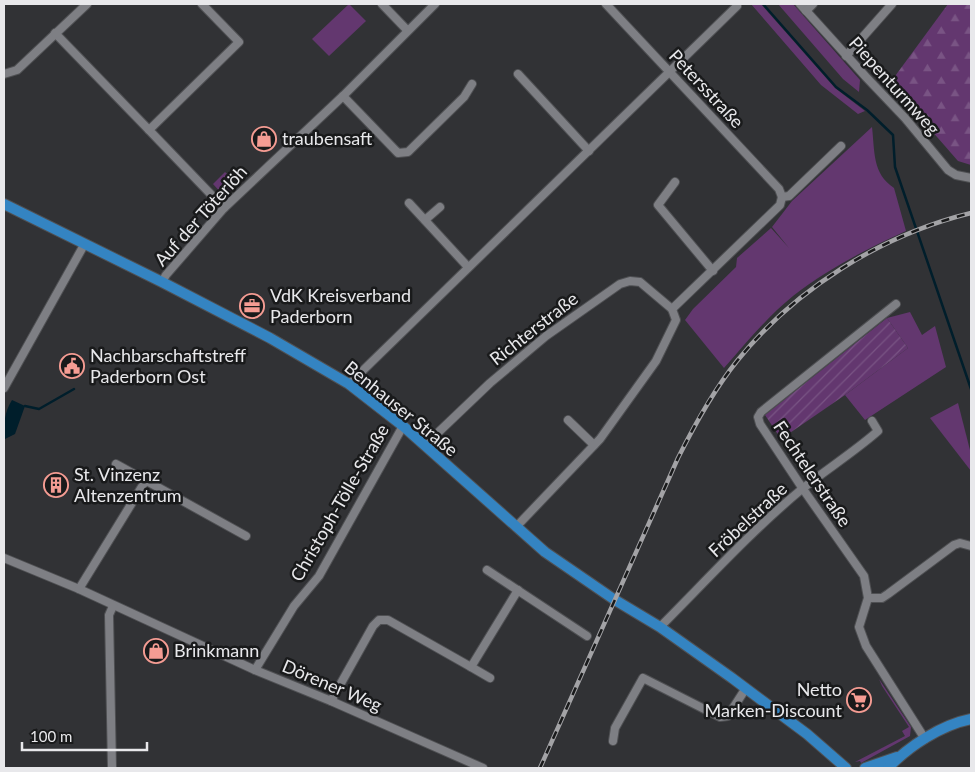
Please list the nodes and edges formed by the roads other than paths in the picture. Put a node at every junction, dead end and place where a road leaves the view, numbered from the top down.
1 (87, 4) edge
2 (202, 4) edge
3 (382, 4) edge
4 (435, 4) edge
5 (606, 4) edge
6 (800, 4) edge
7 (814, 4) edge
8 (892, 4) edge
9 (737, 6) dead end
10 (806, 11) junction
11 (408, 30) junction
12 (55, 34) junction
13 (846, 56) junction
14 (669, 72) junction
15 (4, 74) edge
16 (518, 74) dead end
17 (472, 84) dead end
18 (343, 96) junction
19 (149, 130) junction
20 (841, 146) dead end
21 (589, 150) junction
22 (971, 178) edge
23 (675, 182) dead end
24 (782, 197) junction
25 (409, 203) dead end
26 (4, 204) edge
27 (440, 207) dead end
28 (224, 208) junction
29 (425, 220) junction
30 (84, 245) junction
31 (468, 267) junction
32 (713, 271) junction
33 (162, 282) junction
34 (896, 304) dead end
35 (672, 310) junction
36 (349, 384) junction
37 (4, 388) edge
38 (568, 420) dead end
39 (872, 421) dead end
40 (403, 426) junction
41 (425, 445) junction
42 (594, 445) junction
43 (116, 464) dead end
44 (146, 480) junction
45 (803, 489) junction
46 (516, 527) junction
47 (246, 536) dead end
48 (971, 546) edge
49 (4, 558) edge
50 (488, 570) dead end
51 (79, 590) junction
52 (518, 590) junction
53 (868, 598) junction
54 (113, 606) junction
55 (660, 627) junction
56 (587, 636) dead end
57 (470, 667) junction
58 (255, 670) junction
59 (490, 678) dead end
60 (746, 688) junction
61 (332, 701) junction
62 (971, 719) edge
63 (925, 739) junction
64 (613, 741) dead end
65 (900, 756) junction
66 (112, 768) edge
67 (483, 768) edge
68 (847, 768) edge
69 (865, 768) edge
70 (888, 768) edge

1 - 12 street
2 - 19 street
3 - 11 street
4 - 11 street, Auf der Töterlöh
5 - 14 street, Petersstraße
6 - 10 street, Piepenturmweg
7 - 10 street
8 - 13 street
9 - 14 street
10 - 13 street, Piepenturmweg
11 - 18 street, Auf der Töterlöh
12 - 15 street
12 - 19 street
13 - 22 street, Piepenturmweg
14 - 21 street
14 - 24 street, Petersstraße
16 - 21 street
17 - 18 street
18 - 28 street, Auf der Töterlöh
19 - 28 street
20 - 24 street
21 - 31 street
23 - 32 street
24 - 32 street
25 - 29 street
26 - 30 main road, Benhauser Straße
27 - 29 street
28 - 33 street, Auf der Töterlöh
29 - 31 street
30 - 33 main road, Benhauser Straße
30 - 37 street
31 - 36 street
32 - 35 street
33 - 36 main road, Benhauser Straße
34 - 45 street, Fechtelerstraße
35 - 41 street, Richterstraße
35 - 42 street
36 - 40 main road, Benhauser Straße
38 - 42 street
39 - 45 street, Fröbelstraße
40 - 41 main road, Benhauser Straße
40 - 58 street, Christoph-Tölle-Straße
41 - 46 main road, Benhauser Straße
42 - 46 street
43 - 44 street
44 - 47 street
44 - 51 street
45 - 53 street, Fechtelerstraße
45 - 55 street, Fröbelstraße
46 - 55 main road, Benhauser Straße
48 - 53 street
49 - 51 street, Dörener Weg
50 - 52 street
51 - 54 street, Dörener Weg
52 - 56 street
52 - 57 street
53 - 63 street
54 - 58 street, Dörener Weg
54 - 66 street
55 - 60 main road, Benhauser Straße
57 - 59 street
57 - 61 street
58 - 61 street, Dörener Weg
60 - 64 street
60 - 68 main road, Benhauser Straße
61 - 67 street, Dörener Weg
62 - 63 main road
63 - 65 main road
65 - 69 main road
65 - 70 main road

